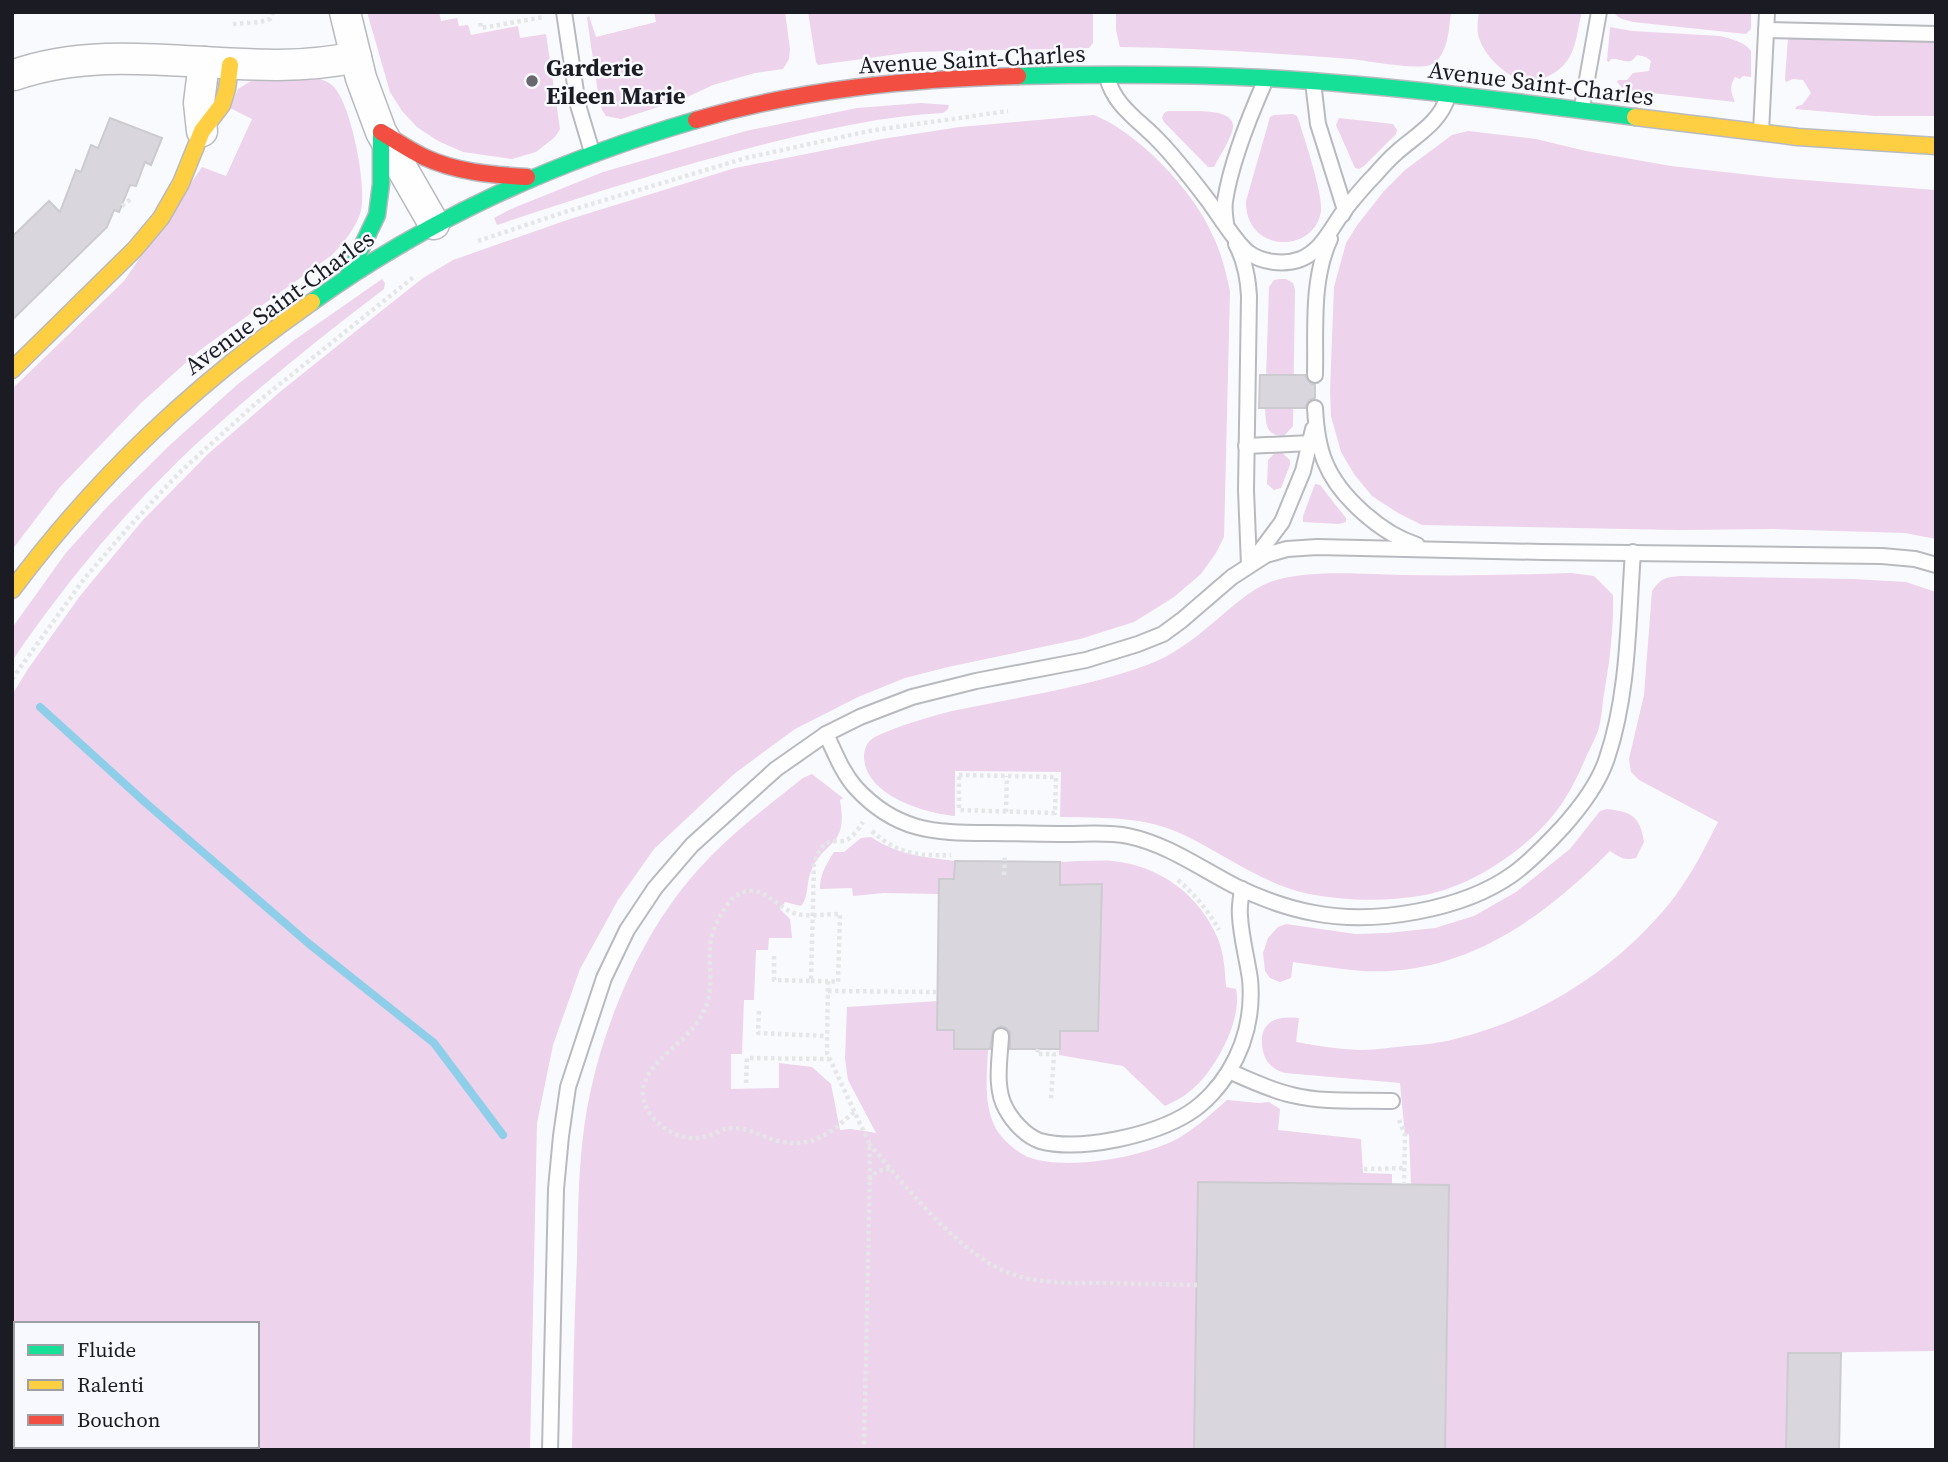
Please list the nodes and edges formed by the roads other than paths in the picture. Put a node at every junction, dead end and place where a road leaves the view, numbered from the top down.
1 (345, 12) edge
2 (564, 12) edge
3 (1599, 12) edge
4 (1767, 12) edge
5 (1766, 30) junction
6 (1936, 34) edge
7 (356, 57) junction
8 (217, 63) junction
9 (13, 75) edge
10 (1107, 75) junction
11 (1267, 78) junction
12 (1313, 81) junction
13 (1449, 94) junction
14 (1582, 111) junction
15 (202, 131) joint
16 (382, 131) junction
17 (1761, 133) junction
18 (1933, 145) edge
19 (593, 153) junction
20 (531, 177) junction
21 (1345, 210) junction
22 (434, 224) junction
23 (1226, 224) junction
24 (348, 276) junction
25 (12, 370) edge
26 (1315, 375) dead end
27 (1311, 443) junction
28 (1246, 446) junction
29 (1432, 550) junction
30 (1633, 552) junction
31 (1249, 565) junction
32 (1936, 565) edge
33 (12, 590) edge
34 (826, 734) junction
35 (1242, 889) junction
36 (1002, 1036) dead end
37 (1229, 1070) junction
38 (1392, 1101) dead end
39 (550, 1450) edge

1 - 7 street
2 - 19 lane
3 - 14 lane
4 - 5 lane
5 - 6 lane
5 - 17 lane
7 - 8 street
7 - 16 street
8 - 9 street
8 - 15 street
10 - 11 street, Avenue Saint-Charles
10 - 19 street, Avenue Saint-Charles
10 - 23 lane
11 - 12 street, Avenue Saint-Charles
11 - 23 lane
12 - 13 street, Avenue Saint-Charles
12 - 21 lane
13 - 14 street, Avenue Saint-Charles
13 - 21 lane
14 - 17 street, Avenue Saint-Charles
15 - 25 street
16 - 20 street
16 - 22 street
16 - 24 street
17 - 18 street, Avenue Saint-Charles
19 - 20 street, Avenue Saint-Charles
20 - 22 street, Avenue Saint-Charles
21 - 23 lane
21 - 26 lane
22 - 24 street, Avenue Saint-Charles
23 - 28 lane
24 - 33 street, Avenue Saint-Charles
27 - 28 lane
27 - 29 lane
27 - 31 lane
28 - 31 lane
29 - 30 lane
29 - 31 lane
30 - 32 lane
30 - 35 lane
31 - 34 lane
34 - 35 lane
34 - 39 lane
35 - 37 lane
36 - 37 lane
37 - 38 lane

